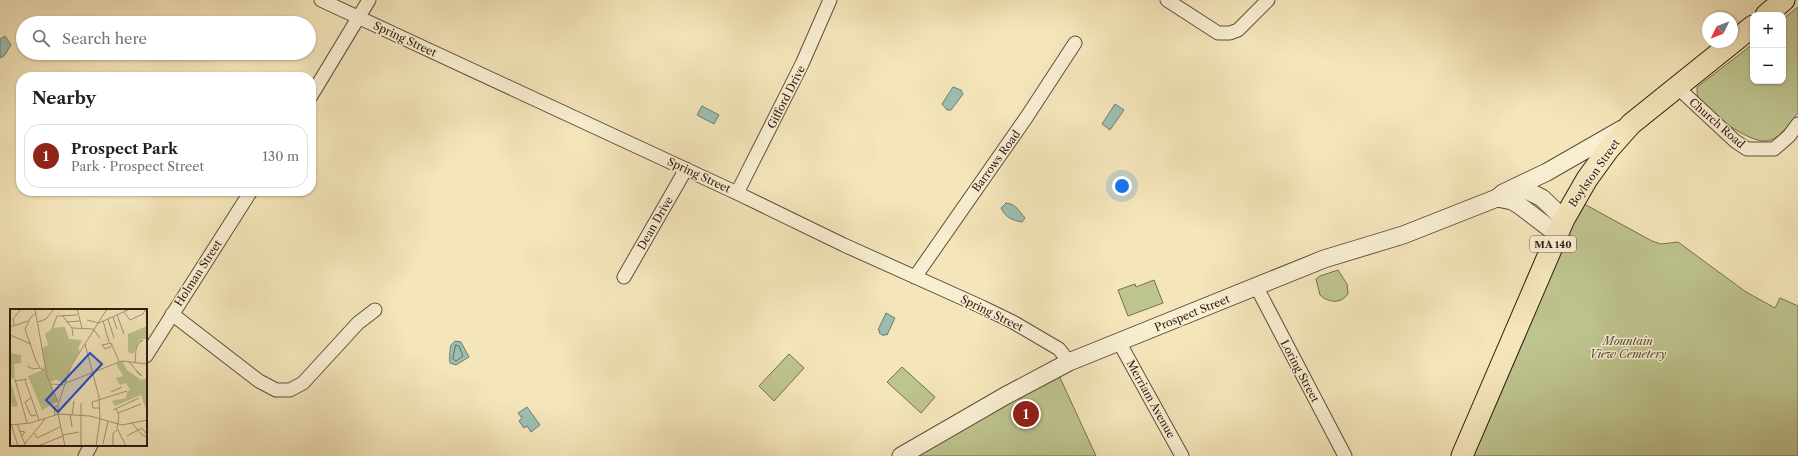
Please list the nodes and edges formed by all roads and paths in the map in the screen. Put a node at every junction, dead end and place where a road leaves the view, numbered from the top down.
1 (321, 0) edge
2 (369, 0) edge
3 (830, 0) edge
4 (1167, 0) edge
5 (1268, 0) edge
6 (1784, 0) edge
7 (1770, 12) edge
8 (360, 18) junction
9 (1750, 28) edge
10 (1075, 43) dead end
11 (1677, 87) junction
12 (316, 88) edge
13 (1631, 124) junction
14 (1798, 124) edge
15 (686, 169) junction
16 (1518, 186) junction
17 (737, 193) junction
18 (248, 196) edge
19 (1497, 198) junction
20 (1561, 226) junction
21 (624, 277) dead end
22 (915, 277) junction
23 (1256, 286) junction
24 (376, 310) dead end
25 (172, 314) junction
26 (1119, 342) junction
27 (147, 354) edge
28 (1069, 362) junction
29 (90, 446) edge
30 (85, 456) edge
31 (901, 456) edge
32 (1182, 456) edge
33 (1345, 456) edge
34 (1462, 456) edge

1 - 8 street, Spring Street
2 - 8 street
3 - 17 street, Gifford Drive
4 - 5 street
6 - 7 main road
8 - 12 street
8 - 15 street, Spring Street
9 - 11 main road, Boylston Street / MA 140
10 - 22 street, Barrows Road
11 - 13 main road, Boylston Street / MA 140
11 - 14 street, Church Road
13 - 16 street, Prospect Street
13 - 20 main road, Boylston Street / MA 140
15 - 17 street, Spring Street
15 - 21 street, Dean Drive
16 - 19 street, Prospect Street
16 - 20 street
17 - 22 street, Spring Street
18 - 25 street, Holman Street
19 - 20 street
19 - 23 street, Prospect Street
20 - 34 main road, Boylston Street / MA 140
22 - 28 street, Spring Street
23 - 26 street, Prospect Street
23 - 33 street, Loring Street
24 - 25 street
25 - 27 street, Holman Street
26 - 28 street, Prospect Street
26 - 32 street, Merriam Avenue
28 - 31 street, Prospect Street
29 - 30 street

